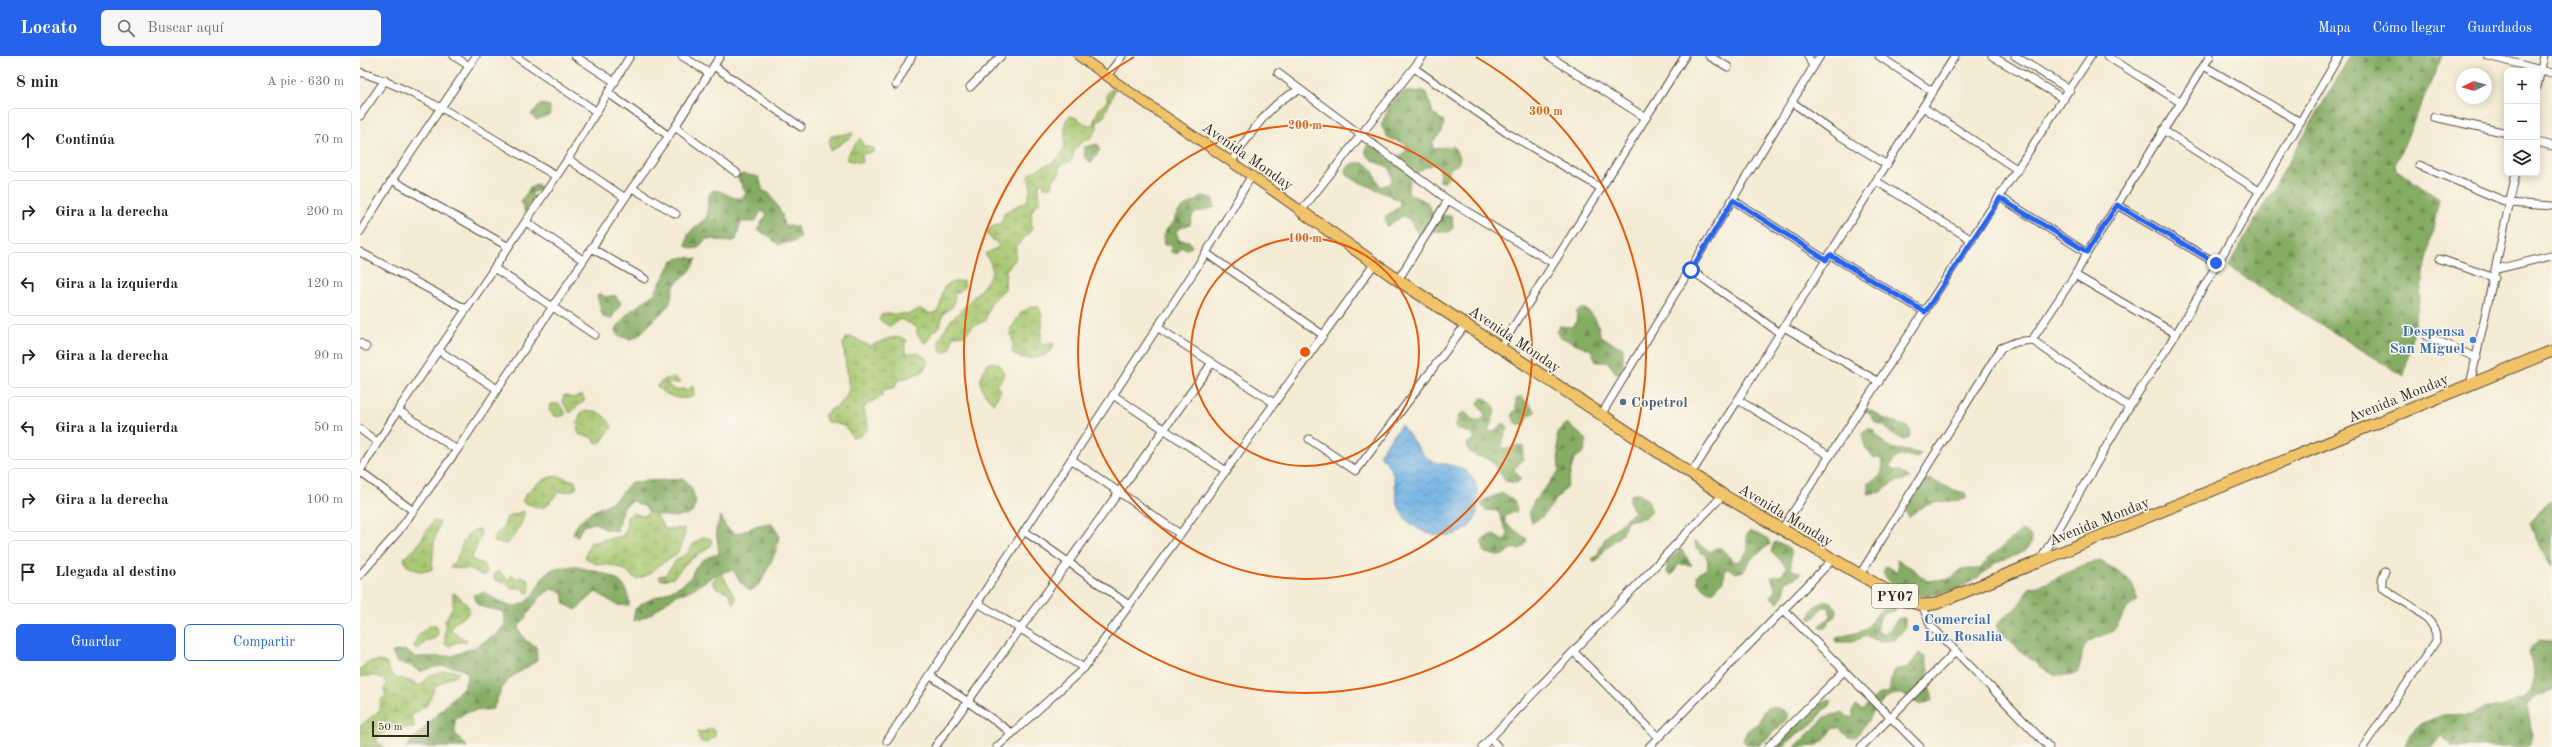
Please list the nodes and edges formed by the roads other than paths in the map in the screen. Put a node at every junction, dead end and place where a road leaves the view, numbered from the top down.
1 (454, 56) edge
2 (476, 56) edge
3 (515, 56) edge
4 (575, 56) edge
5 (630, 56) edge
6 (682, 56) edge
7 (720, 56) edge
8 (912, 56) edge
9 (1001, 56) edge
10 (1079, 56) edge
11 (1122, 56) edge
12 (1423, 56) edge
13 (1549, 56) edge
14 (1685, 56) edge
15 (1709, 56) edge
16 (1808, 56) edge
17 (1820, 56) edge
18 (1879, 56) edge
19 (1956, 56) edge
20 (1992, 56) edge
21 (2014, 56) edge
22 (2091, 56) edge
23 (2107, 56) edge
24 (2210, 56) edge
25 (2339, 56) edge
26 (2488, 56) edge
27 (2544, 56) edge
28 (469, 66) junction
29 (714, 66) junction
30 (2204, 66) junction
31 (1728, 67) dead end
32 (1813, 67) junction
33 (1414, 68) junction
34 (2541, 69) junction
35 (360, 72) edge
36 (709, 73) junction
37 (1278, 73) dead end
38 (2552, 73) edge
39 (2540, 74) edge
40 (1106, 76) junction
41 (385, 80) junction
42 (615, 82) junction
43 (896, 85) dead end
44 (970, 87) dead end
45 (1300, 90) junction
46 (2070, 90) junction
47 (1933, 92) junction
48 (608, 94) junction
49 (2064, 99) junction
50 (1792, 102) junction
51 (2180, 102) junction
52 (1923, 107) junction
53 (440, 109) junction
54 (597, 112) junction
55 (360, 116) edge
56 (2434, 117) dead end
57 (1646, 118) junction
58 (2300, 122) junction
59 (675, 127) junction
60 (801, 127) dead end
61 (2163, 130) junction
62 (2504, 132) edge
63 (669, 136) junction
64 (1362, 136) junction
65 (2540, 143) edge
66 (2552, 146) edge
67 (568, 159) junction
68 (1231, 162) junction
69 (1887, 165) junction
70 (2420, 165) dead end
71 (2018, 170) junction
72 (737, 173) dead end
73 (1252, 175) junction
74 (556, 176) junction
75 (2515, 176) edge
76 (392, 180) junction
77 (1876, 181) junction
78 (632, 188) junction
79 (1601, 188) junction
80 (2259, 191) junction
81 (624, 198) junction
82 (2000, 198) junction
83 (1448, 200) junction
84 (1733, 200) junction
85 (2509, 203) junction
86 (2117, 205) junction
87 (2552, 206) edge
88 (1301, 211) junction
89 (676, 214) dead end
90 (526, 222) junction
91 (360, 232) edge
92 (1972, 240) junction
93 (507, 246) junction
94 (592, 248) junction
95 (360, 252) edge
96 (2087, 252) junction
97 (1206, 253) junction
98 (2551, 256) dead end
99 (1828, 257) junction
100 (2440, 259) dead end
101 (583, 260) junction
102 (1375, 263) junction
103 (1553, 263) junction
104 (2216, 263) junction
105 (494, 268) junction
106 (2497, 269) junction
107 (1691, 270) junction
108 (2075, 275) junction
109 (2495, 278) junction
110 (645, 279) dead end
111 (1398, 280) junction
112 (552, 307) junction
113 (466, 309) junction
114 (1925, 312) junction
115 (1466, 324) junction
116 (1157, 327) junction
117 (1782, 330) junction
118 (2176, 334) junction
119 (595, 335) dead end
120 (1323, 335) junction
121 (2427, 336) dead end
122 (2032, 340) junction
123 (1500, 348) junction
124 (438, 350) junction
125 (2552, 351) edge
126 (2477, 358) junction
127 (1212, 363) junction
128 (1879, 382) junction
129 (2470, 385) junction
130 (497, 389) junction
131 (1113, 395) junction
132 (1738, 400) junction
133 (1274, 403) junction
134 (2129, 407) junction
135 (398, 410) junction
136 (1601, 415) junction
137 (1165, 429) junction
138 (360, 430) edge
139 (1309, 439) dead end
140 (377, 442) junction
141 (457, 450) junction
142 (1830, 456) junction
143 (1071, 459) junction
144 (360, 471) edge
145 (1226, 471) junction
146 (1691, 474) junction
147 (1119, 492) junction
148 (1723, 495) junction
149 (412, 510) junction
150 (1782, 530) junction
151 (1024, 531) junction
152 (1180, 534) junction
153 (1832, 560) junction
154 (2040, 561) junction
155 (1068, 563) junction
156 (363, 564) edge
157 (2385, 571) dead end
158 (360, 575) edge
159 (1859, 576) junction
160 (978, 603) junction
161 (1129, 605) junction
162 (1922, 605) junction
163 (1783, 609) junction
164 (1020, 629) junction
165 (1956, 651) junction
166 (1575, 653) junction
167 (1084, 668) junction
168 (1844, 670) junction
169 (931, 676) junction
170 (968, 702) junction
171 (1890, 717) junction
172 (1012, 733) junction
173 (1658, 737) junction
174 (1490, 738) junction
175 (887, 740) dead end
176 (935, 747) edge
177 (997, 747) edge
178 (1482, 747) edge
179 (1498, 747) edge
180 (1648, 747) edge
181 (1768, 747) edge
182 (1861, 747) edge
183 (1920, 747) edge
184 (2049, 747) edge
185 (2363, 747) edge

1 - 28 street
2 - 28 street
3 - 54 street
4 - 42 street
5 - 42 street
6 - 36 street
7 - 29 street
8 - 43 street
9 - 44 street
10 - 40 main road, Avenida Monday / PY07
11 - 40 street
12 - 33 street
13 - 57 street
14 - 57 street
15 - 31 street
16 - 32 street
17 - 32 street
18 - 47 street
19 - 47 street
20 - 49 street
21 - 46 street
22 - 46 street
23 - 51 street
24 - 30 street
25 - 58 street
26 - 34 street
27 - 34 street
28 - 53 street
29 - 36 street
29 - 60 street
30 - 51 street
30 - 58 street
32 - 50 street
33 - 64 street
33 - 79 street
34 - 38 street
34 - 39 street
35 - 41 street
36 - 59 street
37 - 45 street
40 - 68 main road, Avenida Monday / PY07
41 - 53 street
41 - 55 street
42 - 48 street
45 - 64 street
45 - 68 street
46 - 49 street
47 - 52 street
48 - 54 street
48 - 63 street
49 - 71 street
50 - 69 street
50 - 84 street
51 - 61 street
52 - 69 street
52 - 71 street
53 - 74 street
53 - 76 street
54 - 67 street
56 - 62 street
57 - 79 street
58 - 80 street
59 - 63 street
59 - 72 street
61 - 80 street
61 - 86 street
63 - 78 street
64 - 83 street
64 - 88 street
65 - 66 street
67 - 74 street
67 - 81 street
68 - 73 main road, Avenida Monday / PY07
69 - 77 street
70 - 85 street
71 - 82 street
73 - 88 main road, Avenida Monday / PY07
73 - 97 street
74 - 90 street
75 - 85 street
76 - 91 street
76 - 93 street
77 - 92 street
77 - 99 street
78 - 81 street
78 - 89 street
79 - 103 street
80 - 104 street
81 - 94 street
82 - 92 street
82 - 96 street
83 - 103 street
83 - 111 street
84 - 99 street
84 - 107 street
85 - 87 street
85 - 106 street
86 - 96 street
86 - 104 street
88 - 102 highway, Avenida Monday / PY07
90 - 93 street
90 - 101 street
92 - 114 street
93 - 105 street
94 - 101 street
94 - 110 street
95 - 113 street
96 - 108 street
97 - 116 street
97 - 120 street
98 - 106 street
99 - 114 street
99 - 117 street
100 - 109 street
101 - 112 street
102 - 111 highway, Avenida Monday / PY07
102 - 120 street
103 - 123 street
104 - 118 street
105 - 112 street
105 - 113 street
106 - 109 street
107 - 117 street
107 - 136 street
108 - 118 street
108 - 122 street
109 - 126 street
111 - 115 highway, Avenida Monday / PY07
112 - 119 street
112 - 130 street
113 - 124 street
114 - 128 street
115 - 123 highway, Avenida Monday / PY07
115 - 139 street
116 - 127 street
116 - 131 street
117 - 128 street
117 - 132 street
118 - 134 street
120 - 133 street
121 - 126 street
122 - 134 street
122 - 159 street
123 - 136 highway, Avenida Monday / PY07
124 - 130 street
124 - 135 street
125 - 129 highway, Avenida Monday / PY07
126 - 129 street
127 - 133 street
127 - 137 street
128 - 142 street
129 - 154 highway, Avenida Monday / PY07
130 - 141 street
131 - 137 street
131 - 143 street
132 - 142 street
132 - 146 street
133 - 145 street
134 - 154 street
135 - 140 street
135 - 141 street
136 - 146 highway, Avenida Monday / PY07
137 - 145 street
137 - 147 street
138 - 140 street
140 - 144 street
141 - 149 street
142 - 150 street
143 - 147 street
143 - 151 street
144 - 149 street
145 - 152 street
146 - 148 highway, Avenida Monday / PY07
147 - 152 street
147 - 155 street
148 - 150 highway, Avenida Monday / PY07
148 - 166 street
149 - 156 street
150 - 153 highway, Avenida Monday / PY07
151 - 155 street
151 - 160 street
152 - 161 street
153 - 159 highway, Avenida Monday / PY07
153 - 163 street
154 - 162 highway, Avenida Monday / PY07
155 - 161 street
155 - 164 street
156 - 158 street
157 - 185 street
159 - 162 highway, Avenida Monday / PY07
160 - 164 street
160 - 169 street
161 - 167 street
162 - 165 street
163 - 168 street
163 - 173 street
164 - 167 street
164 - 170 street
165 - 171 street
165 - 184 street
166 - 173 street
166 - 174 street
167 - 172 street
168 - 171 street
168 - 181 street
169 - 170 street
169 - 175 street
170 - 172 street
170 - 176 street
171 - 182 street
171 - 183 street
172 - 177 street
173 - 180 street
174 - 178 street
174 - 179 street

